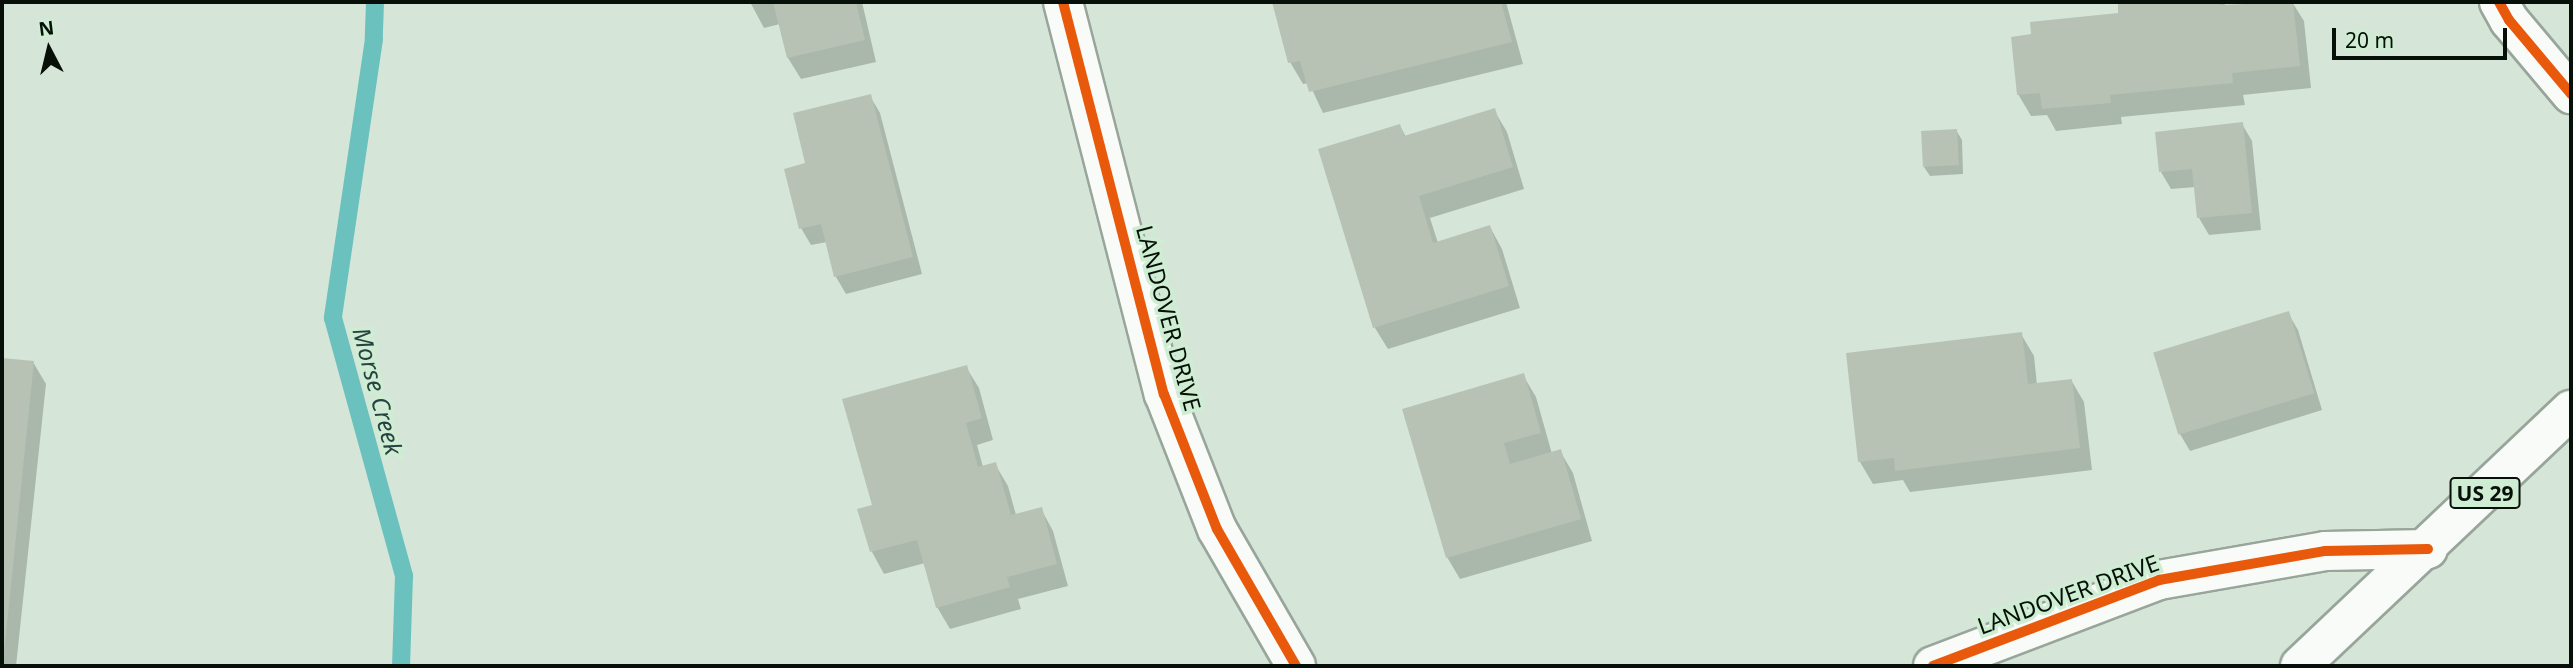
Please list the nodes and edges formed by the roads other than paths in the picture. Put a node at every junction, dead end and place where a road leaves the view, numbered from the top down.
1 (1063, 2) edge
2 (2499, 2) edge
3 (2571, 94) edge
4 (2571, 410) edge
5 (2427, 549) junction
6 (1296, 666) edge
7 (1933, 666) edge
8 (2300, 666) edge

1 - 6 main road, LANDOVER DRIVE
2 - 3 main road
4 - 5 main road, US 29
5 - 7 main road, LANDOVER DRIVE
5 - 8 main road, US 29

